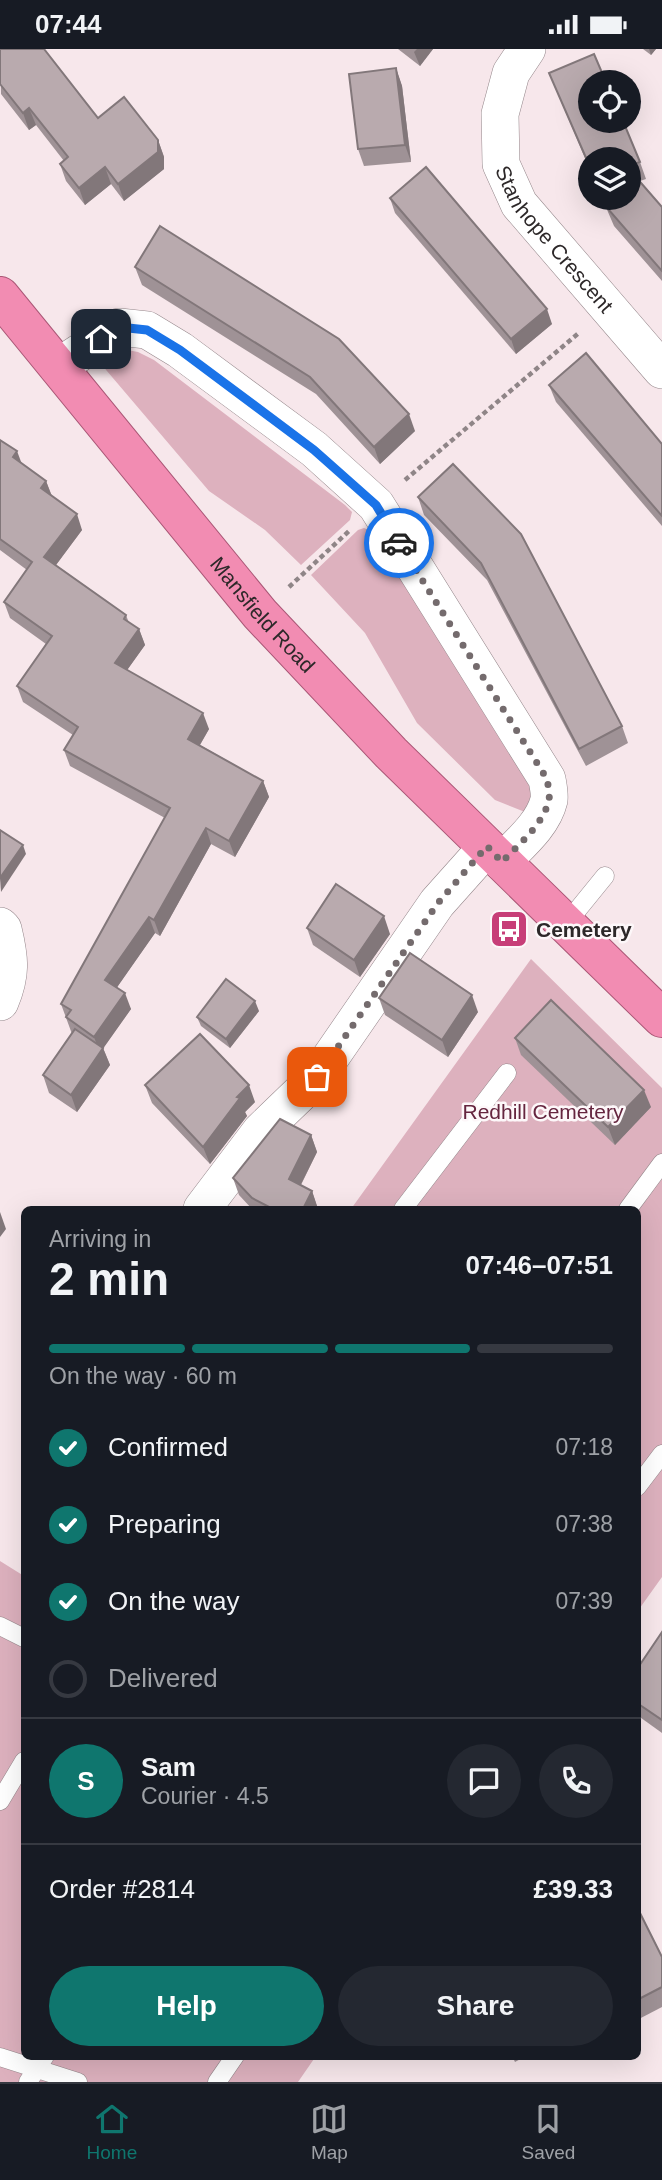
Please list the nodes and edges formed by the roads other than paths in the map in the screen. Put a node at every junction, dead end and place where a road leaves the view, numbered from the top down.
1 (527, 49) edge
2 (0, 296) edge
3 (58, 367) junction
4 (662, 370) edge
5 (495, 854) junction
6 (605, 876) dead end
7 (566, 924) junction
8 (0, 926) edge
9 (0, 1002) edge
10 (662, 1018) edge
11 (507, 1073) dead end
12 (662, 1164) edge
13 (204, 1206) edge
14 (405, 1206) edge
15 (630, 1206) edge
16 (662, 1454) edge
17 (641, 1482) edge
18 (0, 1626) edge
19 (21, 1636) edge
20 (21, 1766) edge
21 (0, 1801) edge
22 (0, 2057) edge
23 (232, 2060) edge
24 (36, 2069) edge
25 (78, 2082) edge
26 (217, 2082) edge

1 - 4 street, Stanhope Crescent
2 - 3 highway, Mansfield Road
3 - 5 highway, Mansfield Road
3 - 5 street
5 - 7 highway, Mansfield Road
5 - 13 street
6 - 7 lane
7 - 10 highway, Mansfield Road
8 - 9 street
11 - 14 lane
12 - 15 lane
16 - 17 lane
18 - 19 lane
20 - 21 lane
22 - 24 lane
23 - 26 lane
24 - 25 lane

